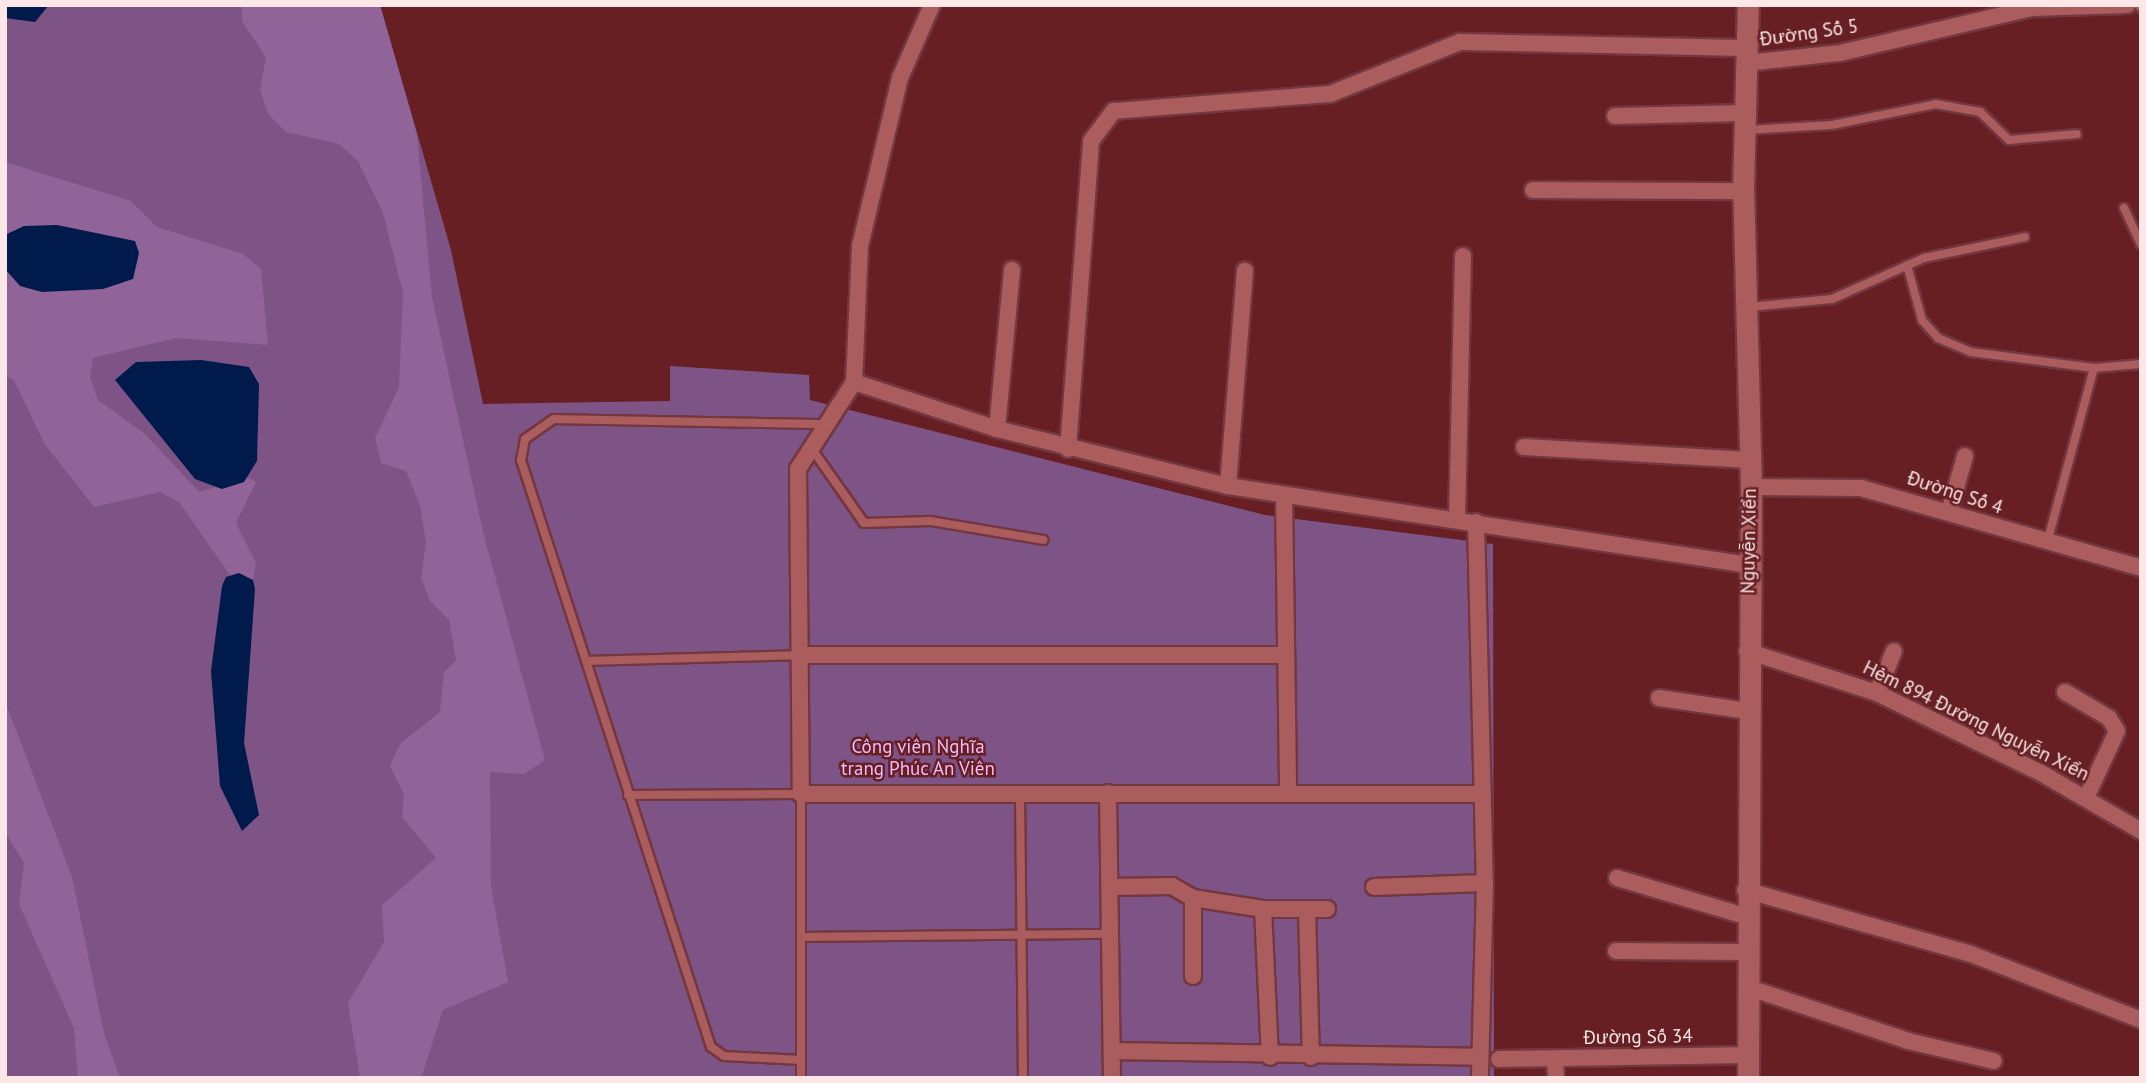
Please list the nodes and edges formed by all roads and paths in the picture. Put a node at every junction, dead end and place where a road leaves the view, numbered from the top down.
1 (932, 5) edge
2 (1748, 5) edge
3 (2124, 5) edge
4 (1746, 55) junction
5 (1615, 116) dead end
6 (1745, 122) junction
7 (2077, 134) dead end
8 (1533, 190) dead end
9 (1743, 191) junction
10 (2124, 208) dead end
11 (2025, 237) dead end
12 (2141, 244) edge
13 (1463, 256) dead end
14 (1907, 265) junction
15 (1012, 270) dead end
16 (1245, 271) dead end
17 (1746, 307) junction
18 (2141, 364) edge
19 (2094, 368) junction
20 (854, 382) junction
21 (827, 424) junction
22 (997, 429) junction
23 (1524, 447) dead end
24 (812, 449) junction
25 (1068, 449) junction
26 (1965, 456) dead end
27 (1751, 460) junction
28 (1228, 486) junction
29 (1751, 487) junction
30 (1283, 497) junction
31 (1950, 509) junction
32 (1457, 519) junction
33 (1476, 522) junction
34 (1043, 540) dead end
35 (2046, 545) junction
36 (1749, 565) junction
37 (2141, 568) edge
38 (1747, 651) junction
39 (1894, 651) dead end
40 (802, 655) junction
41 (1284, 655) junction
42 (587, 661) junction
43 (2065, 692) dead end
44 (1877, 693) junction
45 (1659, 698) dead end
46 (1748, 711) junction
47 (1020, 790) junction
48 (1288, 790) junction
49 (1108, 793) junction
50 (801, 794) junction
51 (1483, 794) junction
52 (628, 796) junction
53 (2086, 798) junction
54 (2141, 831) edge
55 (1616, 878) dead end
56 (1485, 883) junction
57 (1111, 887) junction
58 (1374, 887) dead end
59 (1745, 890) junction
60 (1192, 898) junction
61 (1264, 909) junction
62 (1307, 909) junction
63 (1327, 909) dead end
64 (1745, 916) junction
65 (1020, 933) junction
66 (1110, 934) junction
67 (802, 937) junction
68 (1616, 951) dead end
69 (1747, 952) junction
70 (1193, 976) dead end
71 (1747, 987) junction
72 (2141, 1020) edge
73 (1112, 1051) junction
74 (1747, 1055) junction
75 (1311, 1056) junction
76 (1270, 1057) junction
77 (1479, 1057) junction
78 (1499, 1059) dead end
79 (1555, 1059) junction
80 (801, 1060) junction
81 (1994, 1061) dead end
82 (801, 1078) edge
83 (1023, 1078) edge
84 (1112, 1078) edge
85 (1480, 1078) edge
86 (1556, 1078) edge
87 (1748, 1078) edge

1 - 20 street
2 - 4 main road, Nguyễn Xiển
3 - 4 street, Đường Số 5
4 - 6 main road, Nguyễn Xiển
4 - 25 street, Đường Số 5
5 - 6 street
6 - 7 lane
6 - 9 main road, Nguyễn Xiển
8 - 9 street
9 - 17 main road, Nguyễn Xiển
10 - 12 lane
11 - 14 lane
13 - 32 street
14 - 17 lane
14 - 19 lane
15 - 22 street
16 - 28 street
17 - 27 main road, Nguyễn Xiển
18 - 19 lane
19 - 35 lane
20 - 21 street
20 - 22 street
21 - 24 street
21 - 42 lane
22 - 25 street
23 - 27 street
24 - 34 lane
24 - 40 street
25 - 28 street
26 - 31 street
27 - 29 main road, Nguyễn Xiển
28 - 30 street
29 - 31 street, Đường Số 4
29 - 36 main road, Nguyễn Xiển
30 - 32 street
30 - 41 street
31 - 35 street, Đường Số 4
32 - 33 street
33 - 36 street
33 - 51 street
35 - 37 street, Đường Số 4
36 - 38 main road, Nguyễn Xiển
38 - 44 street, Hẻm 894 Đường Nguyễn Xiển
38 - 46 main road, Nguyễn Xiển
39 - 44 street
40 - 41 street
40 - 42 lane
40 - 50 street
41 - 48 street
42 - 52 lane
43 - 53 street
44 - 53 street, Hẻm 894 Đường Nguyễn Xiển
45 - 46 street
46 - 59 main road, Nguyễn Xiển
47 - 49 street
47 - 50 street
47 - 65 lane
48 - 49 street
48 - 51 street
49 - 57 street
50 - 52 lane
50 - 67 lane
51 - 56 street
52 - 80 lane
53 - 54 street, Hẻm 894 Đường Nguyễn Xiển
55 - 64 street
56 - 58 street
56 - 77 street
57 - 60 street
57 - 66 street
59 - 64 main road, Nguyễn Xiển
59 - 72 street
60 - 61 street
60 - 70 street
61 - 62 street
61 - 76 street
62 - 63 street
62 - 75 street
64 - 69 main road, Nguyễn Xiển
65 - 66 lane
65 - 67 lane
65 - 83 lane
66 - 73 street
67 - 80 lane
68 - 69 street
69 - 71 main road, Nguyễn Xiển
71 - 74 main road, Nguyễn Xiển
71 - 81 street
73 - 76 street
73 - 84 street
74 - 79 street, Đường Số 34
74 - 87 main road, Nguyễn Xiển
75 - 76 street
75 - 77 street
77 - 85 street
78 - 79 street, Đường Số 34
79 - 86 street
80 - 82 lane

